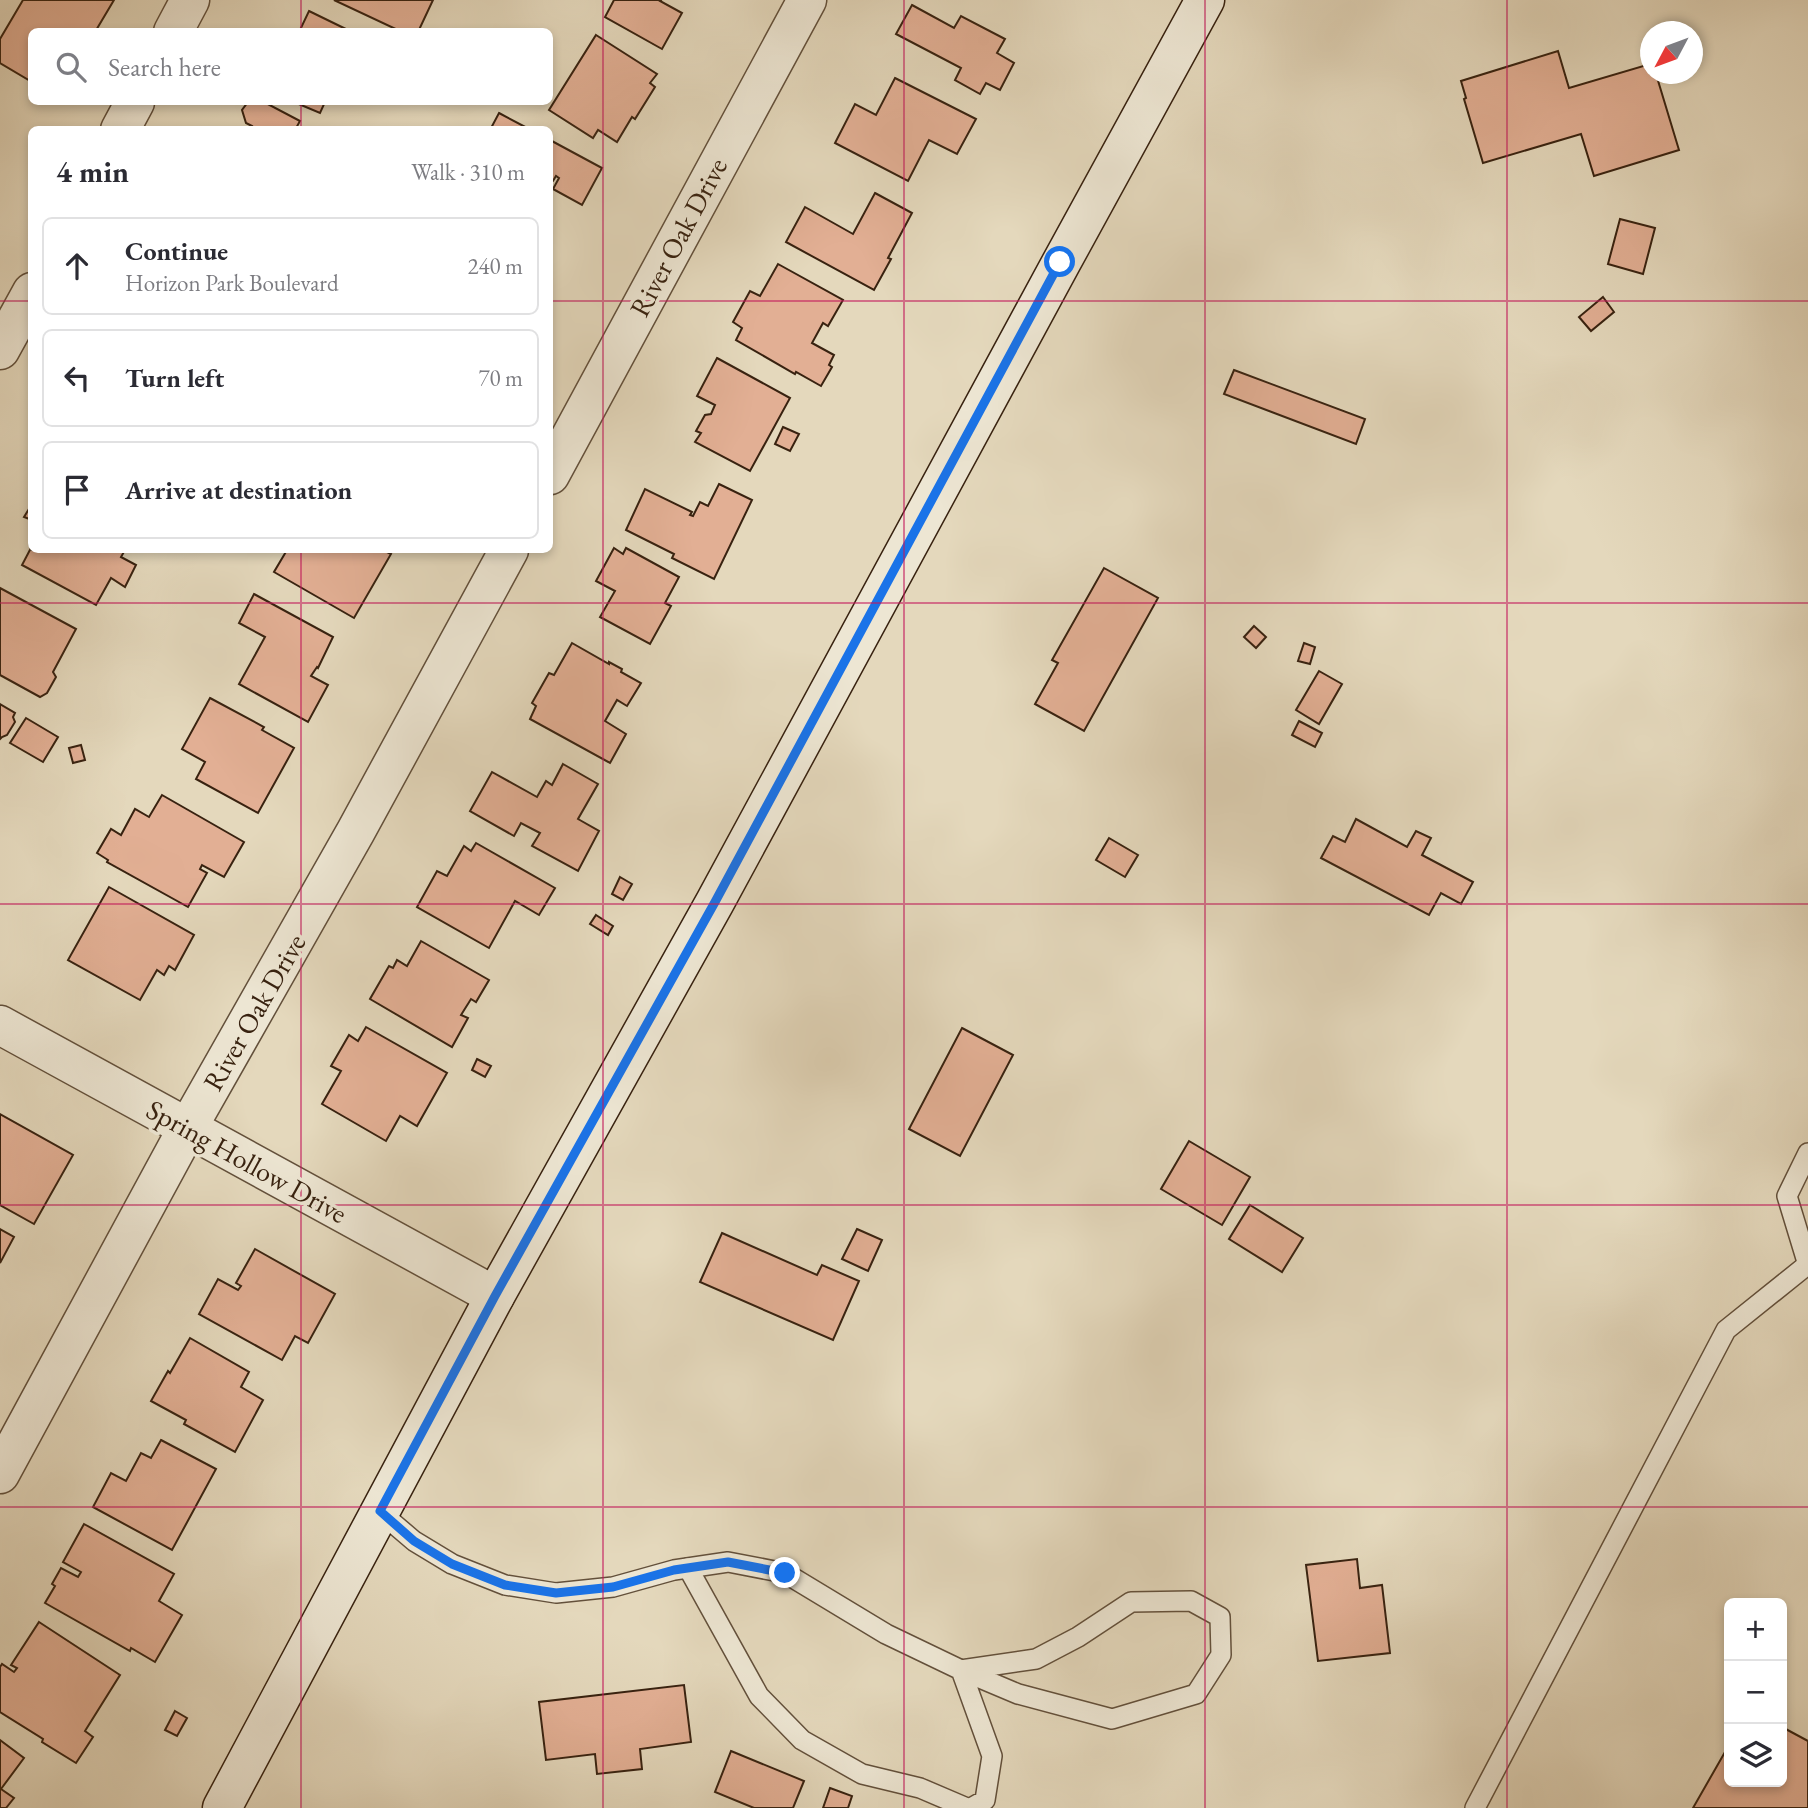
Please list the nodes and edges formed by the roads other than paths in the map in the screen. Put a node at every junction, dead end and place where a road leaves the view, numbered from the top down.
1 (190, 0) edge
2 (807, 0) edge
3 (1205, 0) edge
4 (175, 28) edge
5 (133, 105) edge
6 (122, 126) edge
7 (28, 299) edge
8 (0, 350) edge
9 (553, 469) edge
10 (507, 553) edge
11 (0, 1025) edge
12 (187, 1129) junction
13 (1808, 1153) edge
14 (1807, 1265) edge
15 (495, 1296) junction
16 (0, 1474) edge
17 (380, 1511) junction
18 (688, 1568) junction
19 (961, 1670) junction
20 (222, 1808) edge
21 (969, 1808) edge
22 (1475, 1808) edge

1 - 4 street
2 - 9 street, River Oak Drive
3 - 15 street
5 - 6 street
7 - 8 street
10 - 12 street, River Oak Drive
11 - 12 street, Spring Hollow Drive
12 - 15 street, Spring Hollow Drive
12 - 16 street, River Oak Drive
13 - 14 lane
14 - 22 lane
15 - 17 street
17 - 18 lane
17 - 20 street
18 - 19 lane
18 - 21 lane
19 - 19 lane
19 - 21 lane

